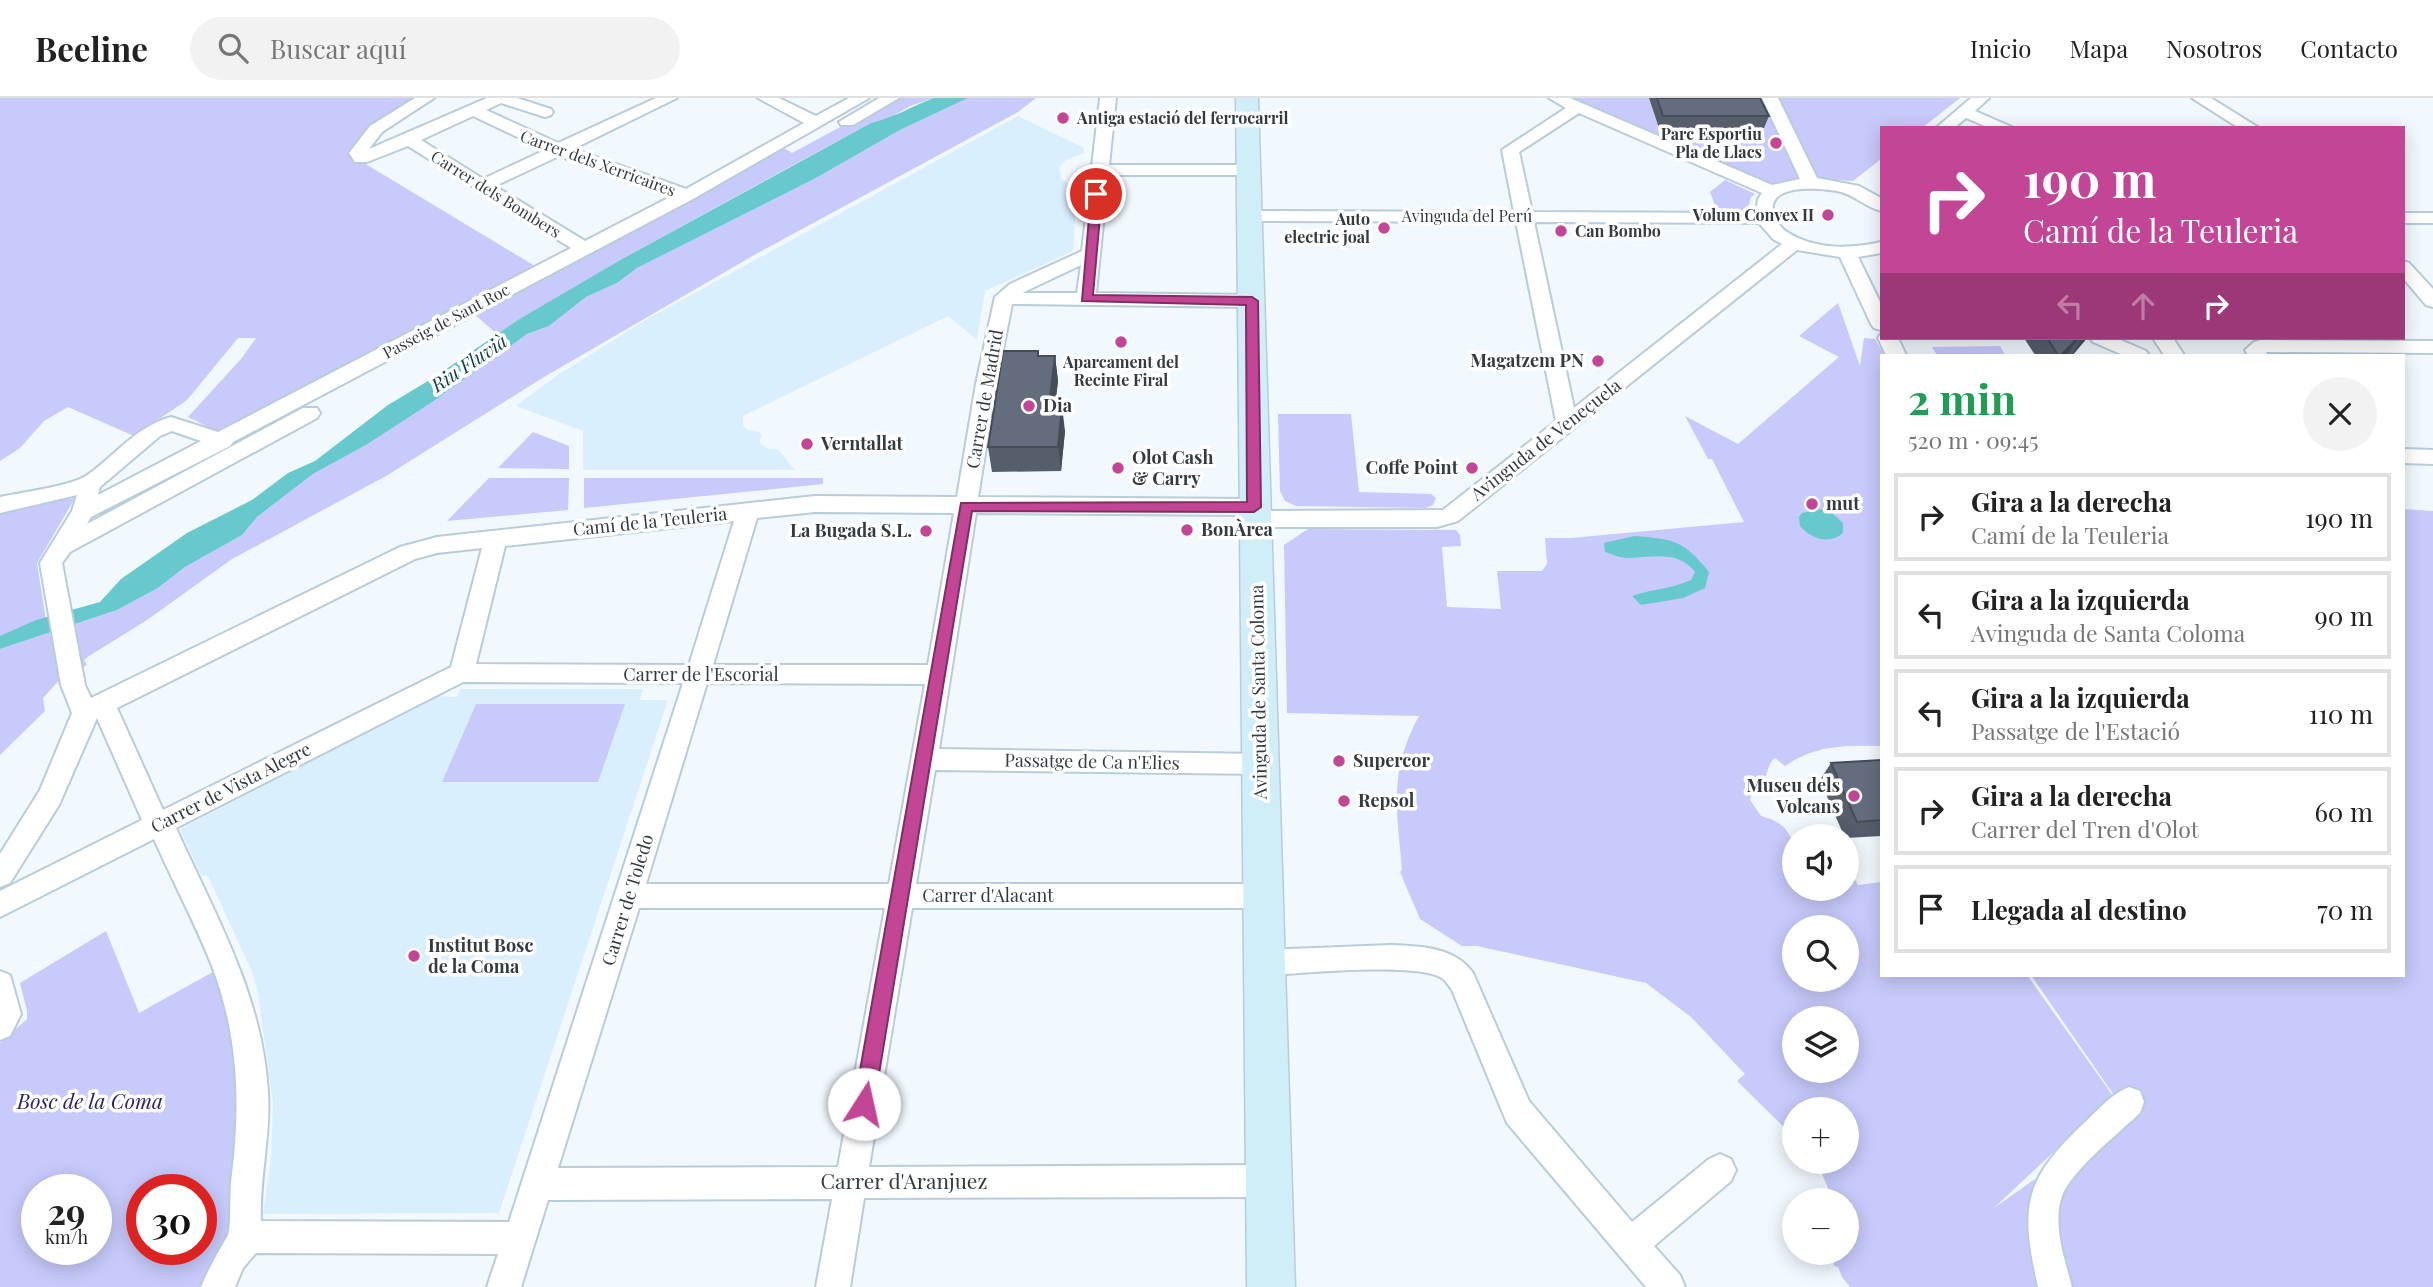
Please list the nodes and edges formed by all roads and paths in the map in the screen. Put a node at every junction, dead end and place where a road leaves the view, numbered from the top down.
1 (426, 98) edge
2 (500, 98) edge
3 (669, 98) edge
4 (766, 98) edge
5 (861, 98) edge
6 (891, 98) edge
7 (1108, 98) edge
8 (1247, 98) edge
9 (1557, 98) edge
10 (1770, 98) edge
11 (1981, 98) edge
12 (2200, 98) edge
13 (1577, 107) junction
14 (473, 110) junction
15 (544, 112) dead end
16 (1964, 112) junction
17 (815, 122) junction
18 (1946, 126) edge
19 (2001, 126) edge
20 (2248, 126) edge
21 (409, 140) junction
22 (559, 150) junction
23 (1100, 170) junction
24 (1249, 170) junction
25 (1880, 179) edge
26 (1811, 183) junction
27 (483, 185) junction
28 (1773, 192) junction
29 (1862, 193) junction
30 (687, 195) junction
31 (1880, 205) edge
32 (1252, 216) junction
33 (1524, 216) junction
34 (1766, 218) junction
35 (2405, 218) edge
36 (2433, 218) edge
37 (1796, 243) junction
38 (1880, 247) edge
39 (583, 248) junction
40 (1090, 254) junction
41 (1847, 254) junction
42 (2405, 270) edge
43 (1003, 298) junction
44 (1086, 299) junction
45 (1252, 301) junction
46 (2433, 301) edge
47 (1880, 322) edge
48 (2105, 340) edge
49 (2433, 347) edge
50 (2138, 354) edge
51 (2257, 354) edge
52 (1567, 425) junction
53 (223, 440) junction
54 (2405, 456) edge
55 (2433, 457) edge
56 (90, 484) junction
57 (0, 505) edge
58 (966, 506) junction
59 (748, 511) junction
60 (83, 512) junction
61 (1254, 513) junction
62 (495, 539) junction
63 (68, 544) dead end
64 (463, 673) junction
65 (939, 675) junction
66 (698, 676) junction
67 (94, 708) junction
68 (924, 759) junction
69 (1261, 764) junction
70 (159, 825) junction
71 (0, 875) edge
72 (901, 896) junction
73 (1263, 896) junction
74 (629, 897) junction
75 (0, 905) edge
76 (1265, 963) junction
77 (0, 984) edge
78 (0, 1026) edge
79 (2129, 1102) dead end
80 (1720, 1170) dead end
81 (1269, 1181) junction
82 (851, 1182) junction
83 (538, 1184) junction
84 (520, 1238) junction
85 (1631, 1244) junction
86 (240, 1245) junction
87 (218, 1287) edge
88 (504, 1287) edge
89 (832, 1287) edge
90 (1271, 1287) edge
91 (1668, 1287) edge
92 (2055, 1287) edge

1 - 21 street
2 - 14 street
2 - 15 street
3 - 22 street
4 - 17 street
5 - 17 street, Passeig de Sant Roc
6 - 63 street, Passeig de Sant Roc
7 - 23 street
8 - 24 main road, Avinguda de Santa Coloma
9 - 13 street
10 - 26 street
11 - 16 street
12 - 20 street
13 - 28 street
13 - 33 street
14 - 21 street
14 - 22 street, Carrer dels Xerricaires
16 - 18 street
16 - 19 street
17 - 30 street, Passeig de Sant Roc
21 - 27 street, Carrer dels Bombers
22 - 27 street
22 - 30 street, Carrer dels Xerricaires
23 - 24 street
23 - 40 street
24 - 32 main road, Avinguda de Santa Coloma
25 - 29 street
26 - 28 street
26 - 29 street
27 - 39 street, Carrer dels Bombers
28 - 34 street
29 - 31 street
30 - 39 street, Passeig de Sant Roc
32 - 33 street, Avinguda del Perú
32 - 45 main road, Avinguda de Santa Coloma
33 - 34 street, Avinguda del Perú
33 - 52 street
34 - 37 street
35 - 36 street
37 - 41 street
37 - 52 street, Avinguda de Veneçuela
38 - 41 street
39 - 53 street, Passeig de Sant Roc
40 - 43 street
40 - 44 street
41 - 47 street
42 - 46 street
43 - 44 street
43 - 58 street, Carrer de Madrid
44 - 45 street
45 - 61 main road, Avinguda de Santa Coloma
48 - 50 street
49 - 51 street
52 - 61 street, Avinguda de Veneçuela
53 - 56 street
53 - 60 street, Passeig de Sant Roc
54 - 55 street
56 - 57 street
56 - 60 street
58 - 59 street, Camí de la Teuleria
58 - 61 street, Camí de la Teuleria
58 - 65 street, Carrer de Madrid
59 - 62 street, Camí de la Teuleria
59 - 66 street, Carrer de Toledo
60 - 67 street
61 - 69 main road, Avinguda de Santa Coloma
62 - 64 street
62 - 67 street, Camí de la Teuleria
64 - 66 street, Carrer de l'Escorial
64 - 70 street, Carrer de Vista Alegre
65 - 66 street, Carrer de l'Escorial
65 - 68 street, Carrer de Madrid
66 - 74 street, Carrer de Toledo
67 - 70 street
67 - 71 street
68 - 69 street, Passatge de Ca n'Elies
68 - 72 street, Carrer de Madrid
69 - 73 main road, Avinguda de Santa Coloma
70 - 75 street, Carrer de Vista Alegre
70 - 86 street
72 - 73 street, Carrer d'Alacant
72 - 74 street, Carrer d'Alacant
72 - 82 street, Carrer de Madrid
73 - 76 main road, Avinguda de Santa Coloma
74 - 83 street, Carrer de Toledo
76 - 81 main road, Avinguda de Santa Coloma
76 - 85 street
77 - 78 street
79 - 92 street
80 - 85 street
81 - 82 street, Carrer d'Aranjuez
81 - 90 main road, Avinguda de Santa Coloma
82 - 83 street, Carrer d'Aranjuez
82 - 89 street, Carrer de Madrid
83 - 84 street, Carrer de Toledo
84 - 86 street
84 - 88 street, Carrer de Toledo
85 - 91 street
86 - 87 street

